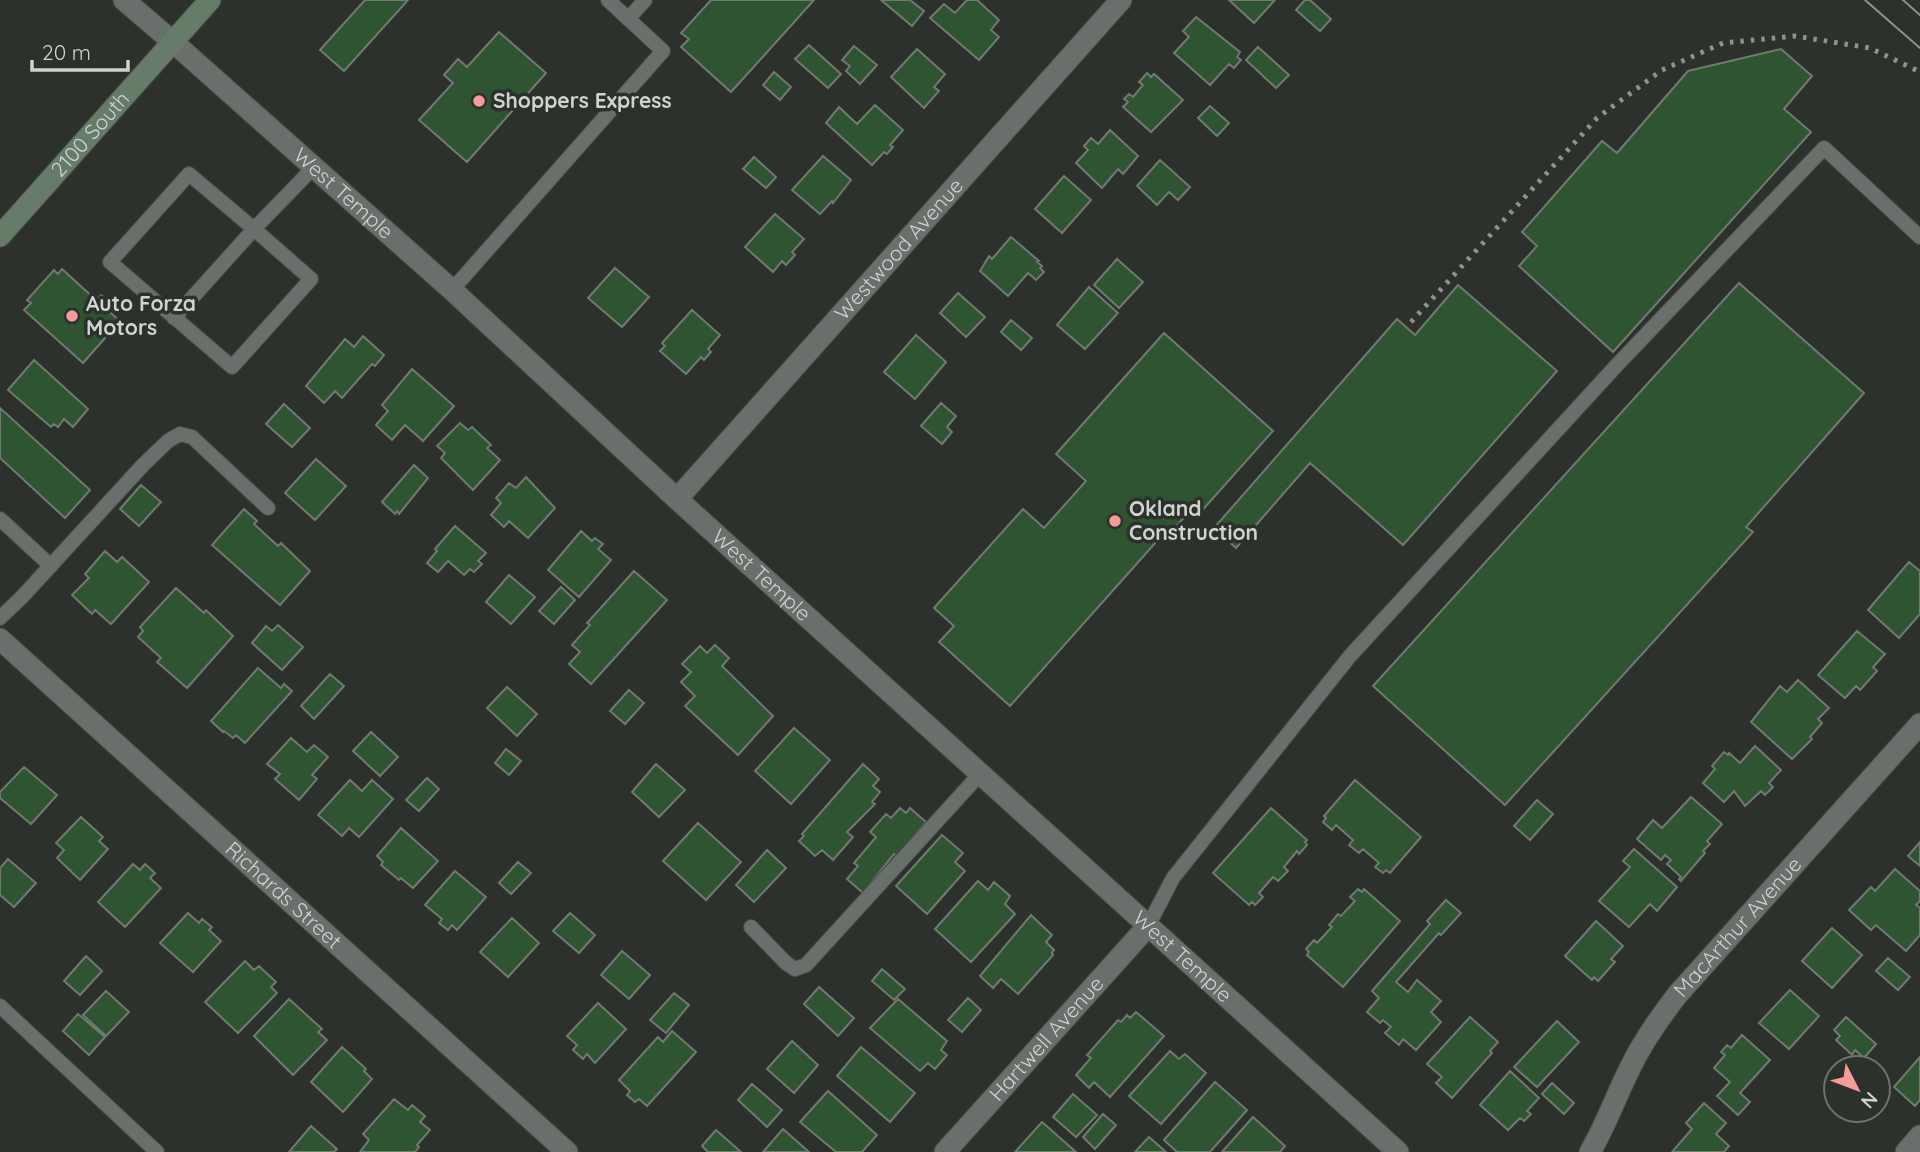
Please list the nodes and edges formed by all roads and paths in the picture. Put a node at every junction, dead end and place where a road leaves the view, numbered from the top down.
1 (124, 0) edge
2 (210, 0) edge
3 (608, 0) edge
4 (645, 0) edge
5 (1121, 0) edge
6 (628, 19) junction
7 (173, 41) junction
8 (314, 167) junction
9 (254, 229) junction
10 (0, 236) edge
11 (1920, 237) edge
12 (452, 290) junction
13 (174, 318) junction
14 (677, 499) junction
15 (268, 508) dead end
16 (0, 519) edge
17 (51, 566) junction
18 (0, 618) edge
19 (0, 639) edge
20 (1920, 724) edge
21 (980, 774) junction
22 (751, 926) dead end
23 (1148, 926) junction
24 (0, 1006) edge
25 (1920, 1136) edge
26 (157, 1152) edge
27 (567, 1152) edge
28 (946, 1152) edge
29 (1398, 1152) edge
30 (1590, 1152) edge
31 (1906, 1152) edge

1 - 7 street, West Temple
2 - 7 main road, 2100 South
3 - 6 lane
4 - 6 lane
5 - 14 street, Westwood Avenue
6 - 12 lane
7 - 8 street, West Temple
7 - 10 main road, 2100 South
8 - 9 lane
8 - 12 street, West Temple
9 - 13 lane
9 - 13 lane
9 - 13 lane
11 - 23 lane
12 - 14 street, West Temple
14 - 21 street, West Temple
15 - 17 lane
16 - 17 lane
17 - 18 lane
19 - 27 street, Richards Street
20 - 30 street, MacArthur Avenue
21 - 22 lane
21 - 23 street, West Temple
23 - 28 street, Hartwell Avenue
23 - 29 street, West Temple
24 - 26 lane
25 - 31 street

